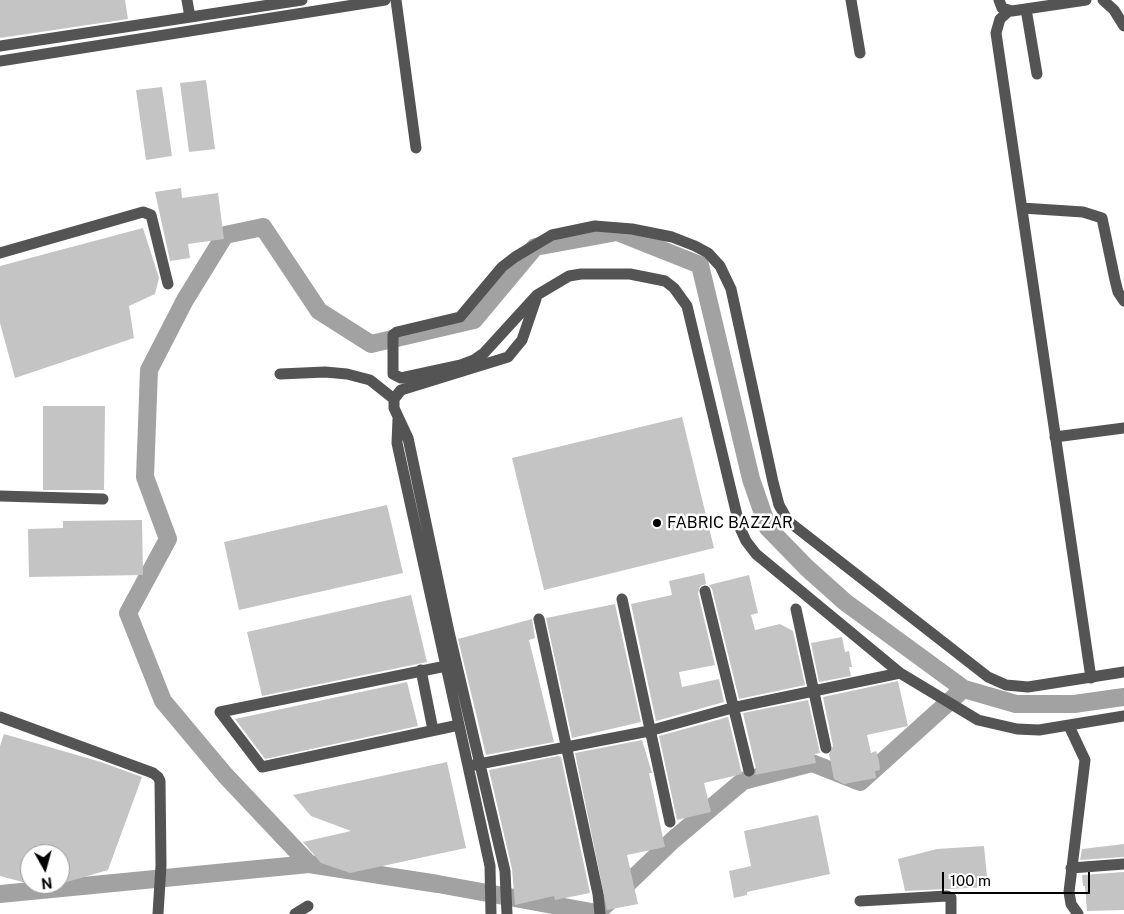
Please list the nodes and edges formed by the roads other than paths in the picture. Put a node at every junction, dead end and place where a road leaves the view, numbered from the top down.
1 (187, 0) edge
2 (302, 0) edge
3 (385, 0) edge
4 (396, 0) edge
5 (851, 0) edge
6 (999, 0) edge
7 (1086, 0) edge
8 (1103, 0) edge
9 (1026, 9) junction
10 (1008, 11) junction
11 (190, 17) junction
12 (1124, 26) edge
13 (0, 46) edge
14 (860, 53) dead end
15 (0, 61) edge
16 (1036, 74) dead end
17 (416, 148) dead end
18 (1022, 208) junction
19 (0, 253) edge
20 (168, 284) dead end
21 (537, 295) junction
22 (1124, 300) edge
23 (280, 374) dead end
24 (394, 399) junction
25 (398, 418) junction
26 (1119, 429) edge
27 (1124, 435) edge
28 (1055, 437) junction
29 (0, 496) edge
30 (103, 499) dead end
31 (705, 591) dead end
32 (622, 599) dead end
33 (796, 609) dead end
34 (539, 619) dead end
35 (446, 666) junction
36 (421, 670) junction
37 (1124, 672) edge
38 (900, 673) junction
39 (1091, 678) junction
40 (813, 691) junction
41 (732, 708) junction
42 (1124, 716) edge
43 (0, 717) edge
44 (459, 725) junction
45 (1069, 726) junction
46 (434, 730) junction
47 (649, 731) junction
48 (566, 746) junction
49 (826, 748) dead end
50 (480, 764) junction
51 (468, 766) junction
52 (749, 771) dead end
53 (670, 822) dead end
54 (1124, 864) edge
55 (1071, 868) junction
56 (860, 901) dead end
57 (308, 906) dead end
58 (158, 914) edge
59 (295, 914) edge
60 (491, 914) edge
61 (507, 914) edge
62 (600, 914) edge
63 (951, 914) edge
64 (1078, 914) edge

1 - 11 street
2 - 11 street
3 - 15 street
4 - 17 street
5 - 14 street
6 - 10 street
7 - 9 street
8 - 12 street
9 - 10 street
9 - 16 street
10 - 18 street
11 - 13 street
18 - 22 street
18 - 28 street
19 - 20 street
21 - 24 street
21 - 38 street
21 - 39 street
23 - 24 street
24 - 25 street
25 - 35 street
25 - 50 street
26 - 27 street
26 - 28 street
28 - 39 street
29 - 30 street
31 - 41 street
32 - 47 street
33 - 40 street
34 - 48 street
35 - 36 street
35 - 44 street
36 - 46 street
36 - 46 street
37 - 39 street
38 - 40 street
38 - 45 street
40 - 41 street
40 - 49 street
41 - 47 street
41 - 52 street
42 - 45 street
43 - 58 street
44 - 46 street
44 - 51 street
45 - 55 street
47 - 48 street
47 - 53 street
48 - 50 street
48 - 62 street
50 - 51 street
50 - 61 street
51 - 60 street
54 - 55 street
55 - 64 street
56 - 63 street
57 - 59 street

